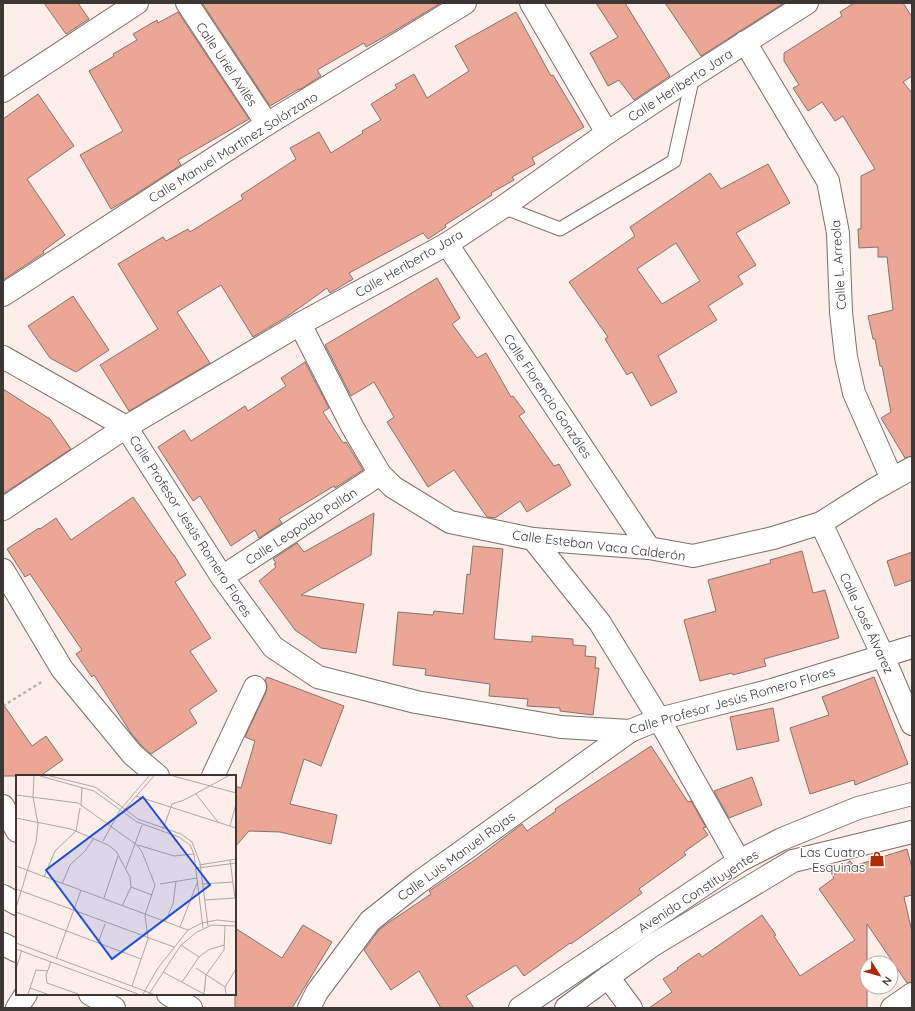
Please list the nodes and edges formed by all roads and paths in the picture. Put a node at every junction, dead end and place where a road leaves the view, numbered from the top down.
1 (137, 3) edge
2 (186, 3) edge
3 (465, 3) edge
4 (531, 3) edge
5 (807, 3) edge
6 (745, 42) junction
7 (692, 76) junction
8 (3, 91) edge
9 (267, 124) junction
10 (607, 133) junction
11 (503, 207) junction
12 (446, 244) junction
13 (3, 295) edge
14 (300, 324) junction
15 (3, 357) edge
16 (126, 427) junction
17 (912, 468) edge
18 (380, 474) junction
19 (892, 479) junction
20 (3, 509) edge
21 (821, 523) junction
22 (533, 539) junction
23 (649, 548) junction
24 (3, 570) edge
25 (222, 577) junction
26 (912, 647) edge
27 (883, 656) junction
28 (62, 669) junction
29 (255, 687) dead end
30 (3, 706) edge
31 (659, 719) junction
32 (912, 724) edge
33 (630, 731) junction
34 (157, 775) edge
35 (213, 775) edge
36 (912, 794) edge
37 (3, 806) edge
38 (16, 829) edge
39 (912, 832) edge
40 (739, 861) junction
41 (3, 896) edge
42 (16, 903) edge
43 (660, 914) junction
44 (670, 934) junction
45 (3, 944) edge
46 (16, 950) edge
47 (608, 977) junction
48 (912, 994) edge
49 (25, 995) edge
50 (92, 995) edge
51 (17, 1008) edge
52 (114, 1008) edge
53 (309, 1008) edge
54 (520, 1008) edge
55 (566, 1008) edge
56 (631, 1008) edge
57 (892, 1008) edge

1 - 8 street
2 - 9 street, Calle Uriel Avilés
3 - 9 street, Calle Manuel Martínez Solórzano
4 - 10 street
5 - 6 street, Calle Heriberto Jara
6 - 7 street, Calle Heriberto Jara
6 - 19 street, Calle L. Arreola
7 - 10 street, Calle Heriberto Jara
7 - 11 lane
9 - 13 street, Calle Manuel Martínez Solórzano
10 - 11 street, Calle Heriberto Jara
11 - 12 street, Calle Heriberto Jara
12 - 14 street, Calle Heriberto Jara
12 - 23 street, Calle Florencio Gonzáles
14 - 16 street, Calle Heriberto Jara
14 - 18 street, Calle Esteban Vaca Calderón
15 - 16 street, Calle Profesor Jesús Romero Flores
16 - 20 street, Calle Heriberto Jara
16 - 25 street, Calle Profesor Jesús Romero Flores
17 - 19 street, Calle Esteban Vaca Calderón
18 - 22 street, Calle Esteban Vaca Calderón
18 - 25 street, Calle Leopoldo Pallán
19 - 21 street, Calle Esteban Vaca Calderón
21 - 23 street, Calle Esteban Vaca Calderón
21 - 27 street, Calle José Álvarez
22 - 23 street, Calle Esteban Vaca Calderón
22 - 31 street
24 - 28 street
25 - 33 street, Calle Profesor Jesús Romero Flores
26 - 27 street, Calle Profesor Jesús Romero Flores
27 - 31 street, Calle Profesor Jesús Romero Flores
27 - 32 street, Calle José Álvarez
28 - 30 path
28 - 34 street
29 - 35 street
31 - 33 street, Calle Profesor Jesús Romero Flores
31 - 40 street
33 - 53 street, Calle Luis Manuel Rojas
36 - 40 street, Avenida Constituyentes
37 - 38 street
39 - 44 street, Avenida Constituyentes
40 - 43 street, Avenida Constituyentes
41 - 42 street
43 - 44 street
43 - 54 street, Avenida Constituyentes
44 - 47 street, Avenida Constituyentes
45 - 46 street
47 - 55 street, Avenida Constituyentes
47 - 56 street
48 - 57 street
49 - 51 street
50 - 52 street

